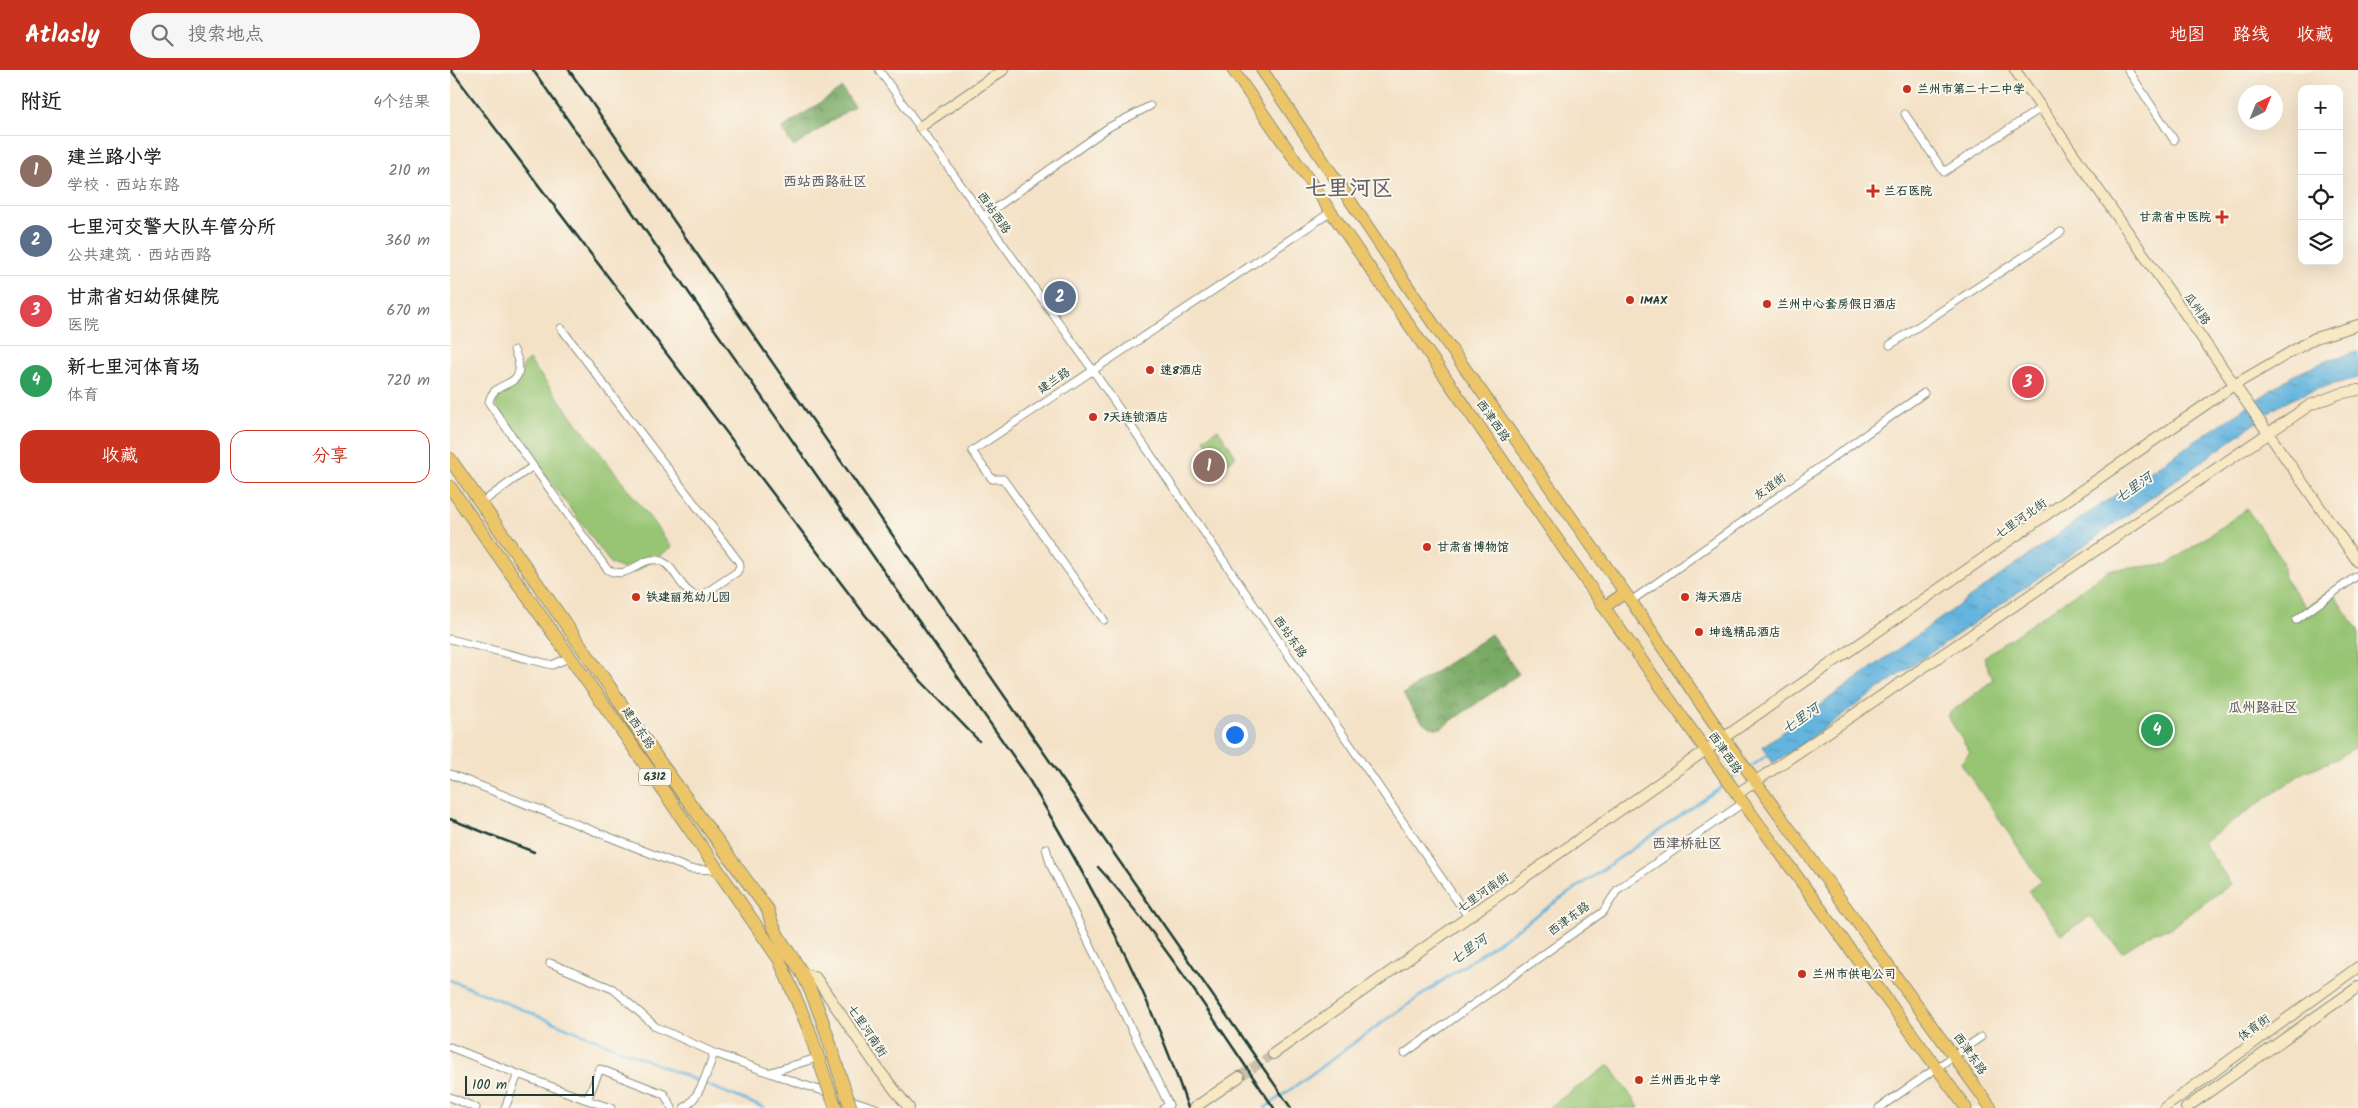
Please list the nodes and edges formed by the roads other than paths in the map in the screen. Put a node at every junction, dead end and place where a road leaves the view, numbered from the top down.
1 (879, 70) edge
2 (1003, 70) edge
3 (1233, 70) edge
4 (1262, 70) edge
5 (2015, 70) edge
6 (2128, 70) edge
7 (1150, 106) dead end
8 (2041, 108) junction
9 (1905, 114) dead end
10 (920, 127) junction
11 (2174, 140) dead end
12 (1331, 212) junction
13 (983, 217) junction
14 (2061, 232) dead end
15 (2358, 325) edge
16 (561, 328) dead end
17 (1890, 345) dead end
18 (514, 350) dead end
19 (1092, 369) junction
20 (2234, 385) junction
21 (2358, 390) edge
22 (1924, 393) dead end
23 (2268, 434) junction
24 (450, 460) edge
25 (533, 466) junction
26 (450, 487) edge
27 (481, 503) junction
28 (2358, 562) edge
29 (2358, 575) edge
30 (1628, 597) junction
31 (1604, 607) junction
32 (1104, 620) dead end
33 (2296, 620) dead end
34 (450, 639) edge
35 (571, 657) junction
36 (1724, 738) junction
37 (1706, 750) junction
38 (450, 774) edge
39 (1753, 778) junction
40 (1737, 795) junction
41 (1046, 848) dead end
42 (719, 870) junction
43 (1469, 918) junction
44 (550, 963) dead end
45 (2358, 968) edge
46 (802, 973) junction
47 (2358, 987) edge
48 (1981, 1037) dead end
49 (450, 1048) edge
50 (1405, 1053) dead end
51 (1274, 1054) tunnel mouth
52 (1954, 1055) junction
53 (713, 1057) junction
54 (817, 1058) junction
55 (1938, 1067) junction
56 (771, 1072) junction
57 (518, 1074) junction
58 (1239, 1078) tunnel mouth
59 (450, 1098) edge
60 (587, 1100) junction
61 (476, 1108) edge
62 (505, 1108) edge
63 (611, 1108) edge
64 (672, 1108) edge
65 (684, 1108) edge
66 (836, 1108) edge
67 (851, 1108) edge
68 (876, 1108) edge
69 (909, 1108) edge
70 (1164, 1108) edge
71 (1194, 1108) edge
72 (1879, 1108) edge
73 (1966, 1108) edge
74 (1991, 1108) edge
75 (2164, 1108) edge
76 (2186, 1108) edge

1 - 10 street, 西站西路
2 - 10 street
3 - 12 main road, 西津西路
4 - 30 main road, 西津西路
5 - 8 street, 瓜州路
6 - 11 street
7 - 13 street
8 - 9 street
8 - 20 street, 瓜州路
10 - 13 street, 西站西路
12 - 19 street, 建兰路
12 - 31 main road, 西津西路
13 - 19 street, 西站西路
14 - 17 street
15 - 20 street, 七里河北街
16 - 25 street
18 - 25 street
19 - 32 street, 建兰路
19 - 43 street, 西站东路
20 - 23 street, 瓜州路
20 - 36 street, 七里河北街
21 - 23 street
22 - 30 street, 友谊街
23 - 28 street, 瓜州路
23 - 39 street
24 - 27 highway, 建西东路 / G312
25 - 27 street
26 - 35 highway, 建西东路 / G312
27 - 46 highway, 建西东路 / G312
29 - 33 street
30 - 31 main road
30 - 36 main road, 西津西路
31 - 37 main road, 西津西路
34 - 35 street
35 - 42 highway, 建西东路 / G312
36 - 37 street, 七里河北街
36 - 39 main road, 西津西路
37 - 40 main road, 西津西路
37 - 43 street, 七里河南街
38 - 42 street
39 - 40 street
39 - 52 main road, 西津东路
40 - 50 street, 西津东路
40 - 55 main road
41 - 70 street
42 - 54 highway, 建西东路 / G312
43 - 51 street, 七里河南街
44 - 53 street
45 - 75 street, 体育街
46 - 67 highway, 建西东路 / G312, bridge
46 - 69 street, 七里河南街
47 - 76 street
48 - 52 street
49 - 57 street
52 - 55 street
52 - 74 main road, 西津东路
53 - 56 street
53 - 65 street
54 - 56 street
54 - 66 highway, 建西东路 / G312, bridge
55 - 72 street
55 - 73 main road
56 - 68 street
57 - 60 street
57 - 62 street
58 - 71 street
59 - 61 street
60 - 63 street
60 - 64 street

